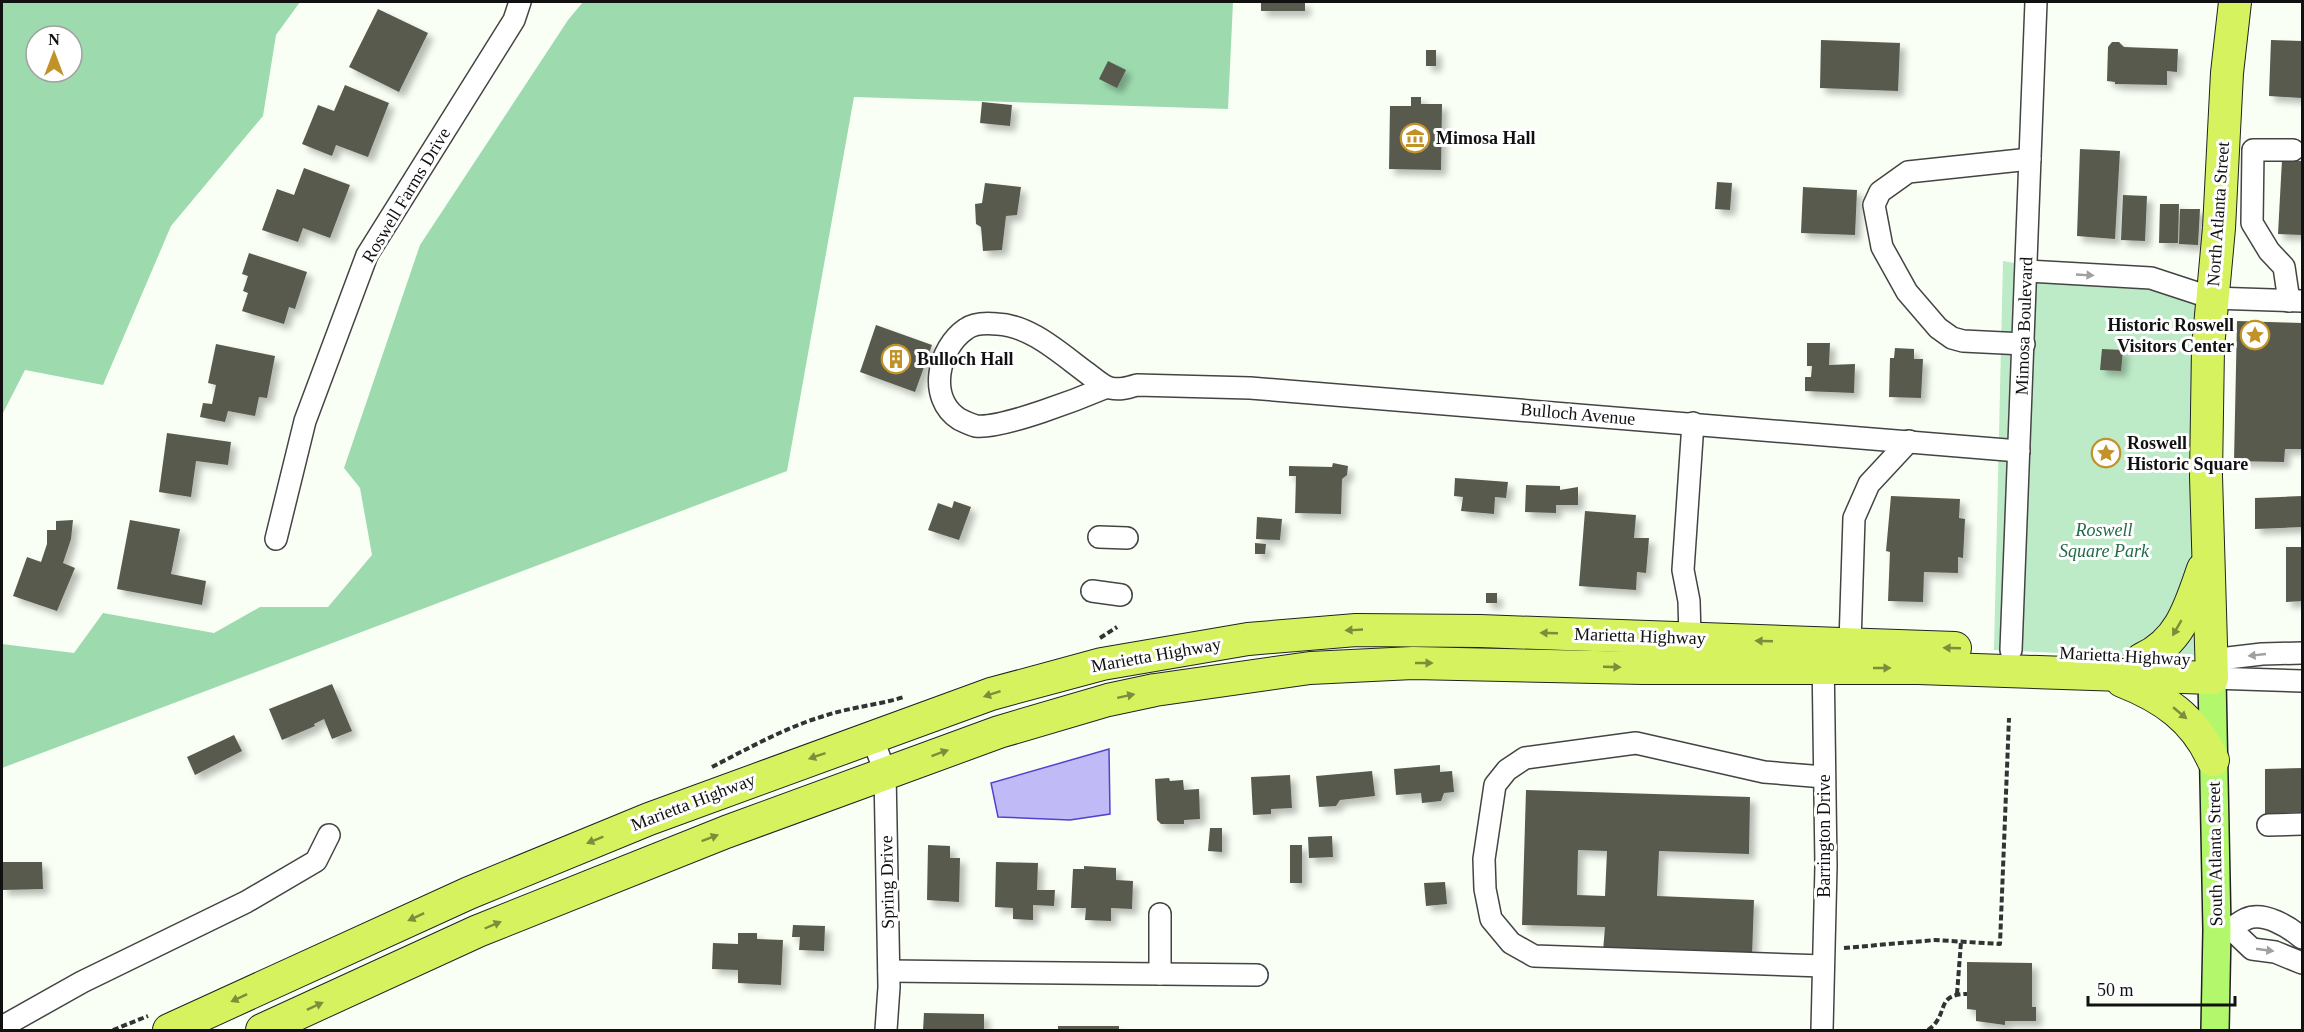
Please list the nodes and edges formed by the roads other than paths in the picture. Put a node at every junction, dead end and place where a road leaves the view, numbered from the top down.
1 (520, 2) edge
2 (2036, 2) edge
3 (2235, 2) edge
4 (2293, 150) dead end
5 (2030, 159) junction
6 (2027, 271) junction
7 (2212, 298) junction
8 (2296, 301) edge
9 (2024, 344) junction
10 (1107, 387) junction
11 (1693, 423) junction
12 (1909, 441) junction
13 (2019, 451) junction
14 (1099, 537) dead end
15 (1127, 538) dead end
16 (276, 539) dead end
17 (2208, 555) junction
18 (1092, 591) dead end
19 (1121, 595) dead end
20 (1690, 638) junction
21 (2011, 650) junction
22 (1832, 651) junction
23 (2302, 653) edge
24 (2142, 659) junction
25 (2212, 669) junction
26 (2089, 674) junction
27 (2302, 681) edge
28 (872, 736) junction
29 (2213, 760) junction
30 (885, 772) junction
31 (1824, 777) junction
32 (2302, 824) edge
33 (2268, 825) dead end
34 (329, 835) dead end
35 (1160, 914) dead end
36 (2224, 930) junction
37 (2302, 938) edge
38 (1824, 959) junction
39 (2302, 963) edge
40 (889, 971) junction
41 (1160, 974) junction
42 (1257, 975) dead end
43 (2, 1027) edge
44 (169, 1030) edge
45 (262, 1030) edge
46 (886, 1030) edge
47 (1822, 1030) edge
48 (2215, 1030) edge

1 - 16 street, Roswell Farms Drive
2 - 5 street, Mimosa Boulevard
3 - 7 highway, North Atlanta Street
4 - 8 street
5 - 6 street, Mimosa Boulevard
5 - 9 street
6 -> 7 street
6 - 9 street, Mimosa Boulevard
7 - 8 street
7 - 17 highway, North Atlanta Street
9 - 13 street, Mimosa Boulevard
10 - 10 street, Bulloch Avenue
10 - 11 street, Bulloch Avenue
11 - 12 street, Bulloch Avenue
11 - 20 street
12 - 13 street, Bulloch Avenue
12 - 22 street, Barrington Drive
13 - 21 street, Mimosa Boulevard
14 - 15 street
17 -> 24 highway
17 - 25 highway, North Atlanta Street
18 - 19 street
22 -> 20 highway, Marietta Highway
20 -> 28 highway, Marietta Highway
21 -> 22 highway, Marietta Highway
21 - 24 highway, Marietta Highway
22 -> 26 highway, Marietta Highway
30 -> 22 highway, Marietta Highway
22 - 31 street, Barrington Drive
23 -> 25 street
24 - 25 highway, Marietta Highway
25 - 26 highway, Marietta Highway
25 - 27 street
25 - 29 main road, South Atlanta Street
26 -> 29 highway
28 - 30 street, Spring Drive
28 -> 44 highway, Marietta Highway
29 - 36 main road, South Atlanta Street
30 - 40 street, Spring Drive
45 -> 30 highway, Marietta Highway
31 - 38 street, Barrington Drive
31 - 38 street
32 - 33 street
34 - 43 street
35 - 41 street
36 - 37 street
36 -> 39 street
36 - 48 main road, South Atlanta Street
38 - 47 street, Barrington Drive
40 - 41 street
40 - 46 street, Spring Drive
41 - 42 street

